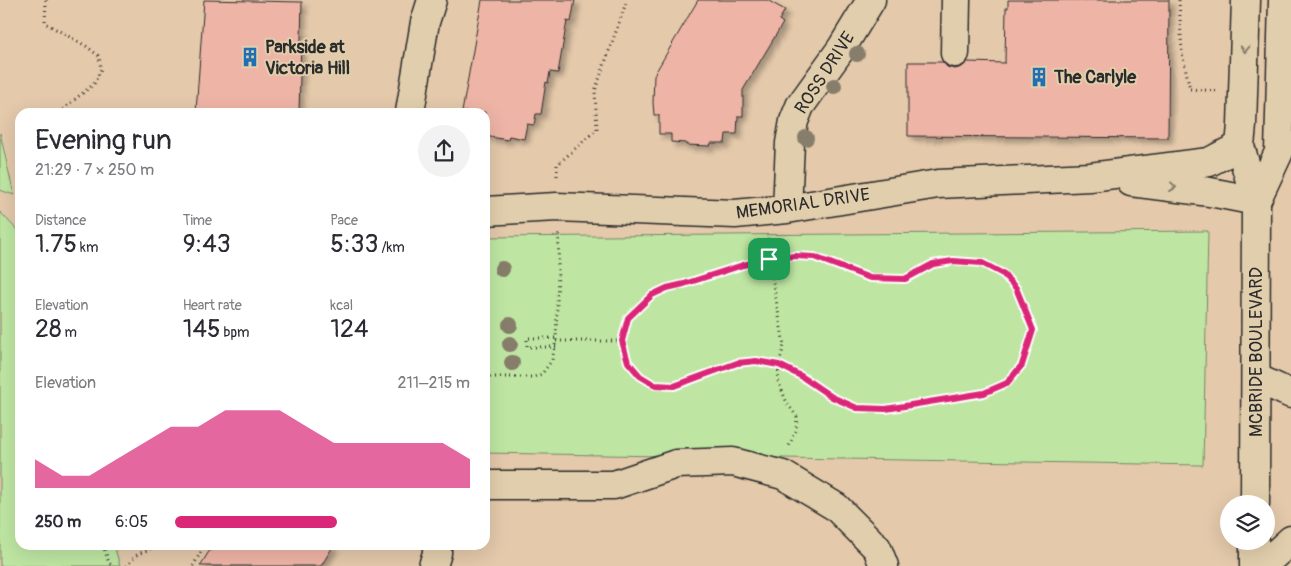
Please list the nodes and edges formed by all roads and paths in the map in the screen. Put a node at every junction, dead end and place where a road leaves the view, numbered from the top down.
1 (46, 0) edge
2 (432, 0) edge
3 (627, 0) edge
4 (871, 0) edge
5 (956, 0) edge
6 (1179, 0) edge
7 (1246, 0) edge
8 (1283, 0) edge
9 (955, 53) dead end
10 (1244, 92) junction
11 (64, 108) edge
12 (411, 108) edge
13 (1240, 146) junction
14 (1090, 177) junction
15 (558, 188) dead end
16 (1256, 201) junction
17 (787, 209) junction
18 (490, 210) edge
19 (768, 237) dead end
20 (559, 239) dead end
21 (769, 259) junction
22 (556, 340) junction
23 (622, 341) junction
24 (556, 348) junction
25 (779, 365) junction
26 (490, 377) edge
27 (1256, 378) junction
28 (1291, 394) edge
29 (786, 457) dead end
30 (490, 486) edge
31 (1255, 495) edge
32 (1291, 540) edge
33 (105, 550) edge
34 (147, 550) edge
35 (202, 550) edge
36 (437, 550) edge
37 (1254, 550) edge
38 (128, 565) edge
39 (113, 566) edge
40 (193, 566) edge
41 (433, 566) edge
42 (884, 566) edge
43 (1254, 566) edge
44 (1262, 566) edge

1 - 11 path
2 - 12 street
3 - 15 path
4 - 17 street, ROSS DRIVE
5 - 9 street
6 - 10 path
7 -> 10 street, MCBRIDE BOULEVARD
8 - 16 street, MCBRIDE BOULEVARD
10 - 13 street, MCBRIDE BOULEVARD
13 - 14 street, MEMORIAL DRIVE
13 - 16 street, MCBRIDE BOULEVARD
14 -> 16 street, MEMORIAL DRIVE
14 - 17 street, MEMORIAL DRIVE
16 - 27 street, MCBRIDE BOULEVARD
17 - 18 street, MEMORIAL DRIVE
19 - 21 path
20 - 22 path
21 - 23 path
21 - 25 path
21 - 25 path
22 - 23 path
22 - 24 path
22 - 24 path
23 - 25 path
24 - 26 path
25 - 29 path
27 - 28 street
27 - 31 street, MCBRIDE BOULEVARD
30 - 42 street
32 - 44 street
33 - 39 path
34 - 38 path
35 - 40 path
36 - 41 street
37 - 43 street

